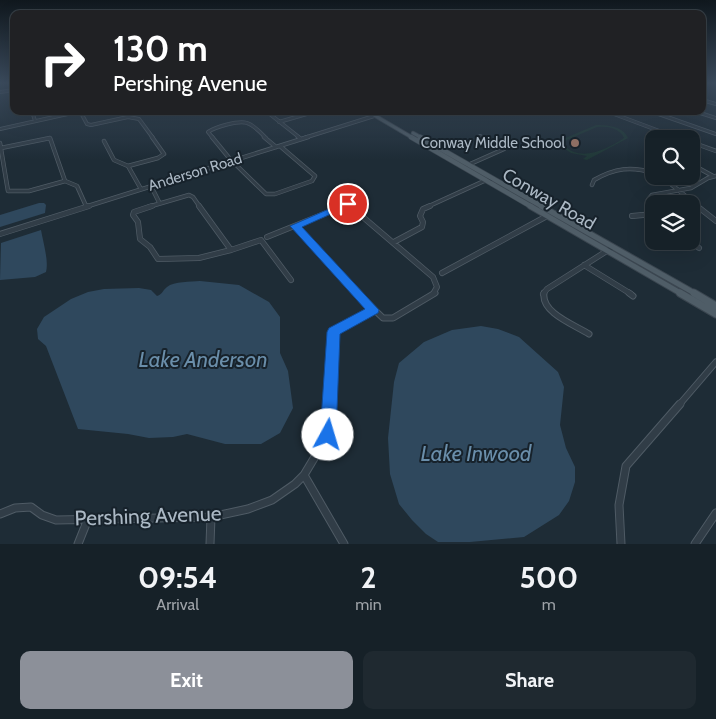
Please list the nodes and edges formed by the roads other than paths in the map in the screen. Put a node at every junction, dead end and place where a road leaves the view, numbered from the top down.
1 (33, 115) edge
2 (64, 115) edge
3 (82, 115) edge
4 (271, 115) edge
5 (303, 115) edge
6 (373, 115) edge
7 (378, 115) edge
8 (378, 115) edge
9 (617, 115) edge
10 (661, 115) edge
11 (35, 122) junction
12 (279, 122) junction
13 (0, 129) edge
14 (657, 130) edge
15 (716, 134) edge
16 (480, 136) dead end
17 (301, 139) junction
18 (417, 140) junction
19 (424, 140) junction
20 (104, 141) dead end
21 (0, 143) edge
22 (700, 146) edge
23 (278, 147) junction
24 (1, 148) edge
25 (716, 152) edge
26 (447, 157) junction
27 (233, 161) junction
28 (468, 165) junction
29 (128, 166) junction
30 (700, 169) edge
31 (645, 170) edge
32 (714, 176) edge
33 (493, 179) junction
34 (66, 180) junction
35 (487, 180) junction
36 (592, 185) dead end
37 (672, 185) edge
38 (151, 186) junction
39 (141, 189) junction
40 (678, 190) junction
41 (652, 195) edge
42 (517, 198) junction
43 (160, 202) junction
44 (86, 206) junction
45 (542, 207) junction
46 (645, 214) edge
47 (716, 215) edge
48 (547, 216) junction
49 (632, 216) dead end
50 (709, 216) junction
51 (716, 221) edge
52 (573, 225) junction
53 (295, 226) junction
54 (0, 234) edge
55 (267, 237) dead end
56 (394, 242) junction
57 (610, 249) junction
58 (232, 251) junction
59 (584, 265) junction
60 (442, 273) dead end
61 (291, 280) dead end
62 (633, 296) dead end
63 (716, 306) edge
64 (373, 310) junction
65 (716, 314) edge
66 (589, 334) dead end
67 (716, 362) edge
68 (304, 475) junction
69 (0, 514) edge
70 (716, 514) edge
71 (211, 517) junction
72 (88, 519) junction
73 (78, 544) edge
74 (210, 544) edge
75 (344, 544) edge
76 (621, 544) edge
77 (695, 544) edge

1 - 11 street
2 - 11 street
3 - 29 street
4 - 12 street
5 - 12 street
6 - 17 street, Anderson Road
7 - 19 main road, Conway Road
8 - 18 main road, Conway Road
9 - 14 street
10 - 15 street
11 - 13 street
12 - 17 street
16 - 28 street
17 - 23 street, Anderson Road
18 - 19 street
18 - 26 main road, Conway Road
19 - 28 main road, Conway Road
20 - 29 street
21 - 24 street
22 - 25 street
23 - 27 street, Anderson Road
23 - 27 street
23 - 27 street
24 - 34 street
24 - 34 street
26 - 28 main road
26 - 35 main road, Conway Road
27 - 38 street, Anderson Road
28 - 33 main road, Conway Road
29 - 39 street
30 - 32 street
31 - 36 street
32 - 40 street
33 - 35 street
33 - 45 main road, Conway Road
34 - 44 street
35 - 42 main road, Conway Road
35 - 56 street
37 - 40 street
38 - 39 street, Anderson Road
38 - 43 street
39 - 44 street, Anderson Road
40 - 41 street
40 - 50 street
42 - 45 main road
42 - 48 main road, Conway Road
43 - 58 street
43 - 58 street
44 - 54 street, Anderson Road
45 - 52 main road, Conway Road
46 - 49 street
47 - 50 street
48 - 52 main road
48 - 57 main road, Conway Road
48 - 60 street
50 - 51 street
52 - 57 main road, Conway Road
53 - 55 street
53 - 56 street
53 - 64 street
56 - 64 street
57 - 59 street
57 - 63 main road, Conway Road
57 - 65 main road, Conway Road
58 - 61 street
59 - 62 street
59 - 66 street
64 - 68 street, Pershing Avenue
67 - 76 street
68 - 71 street, Pershing Avenue
68 - 75 street
69 - 72 street, Pershing Avenue
70 - 77 street
71 - 72 street, Pershing Avenue
71 - 74 street
72 - 73 street

